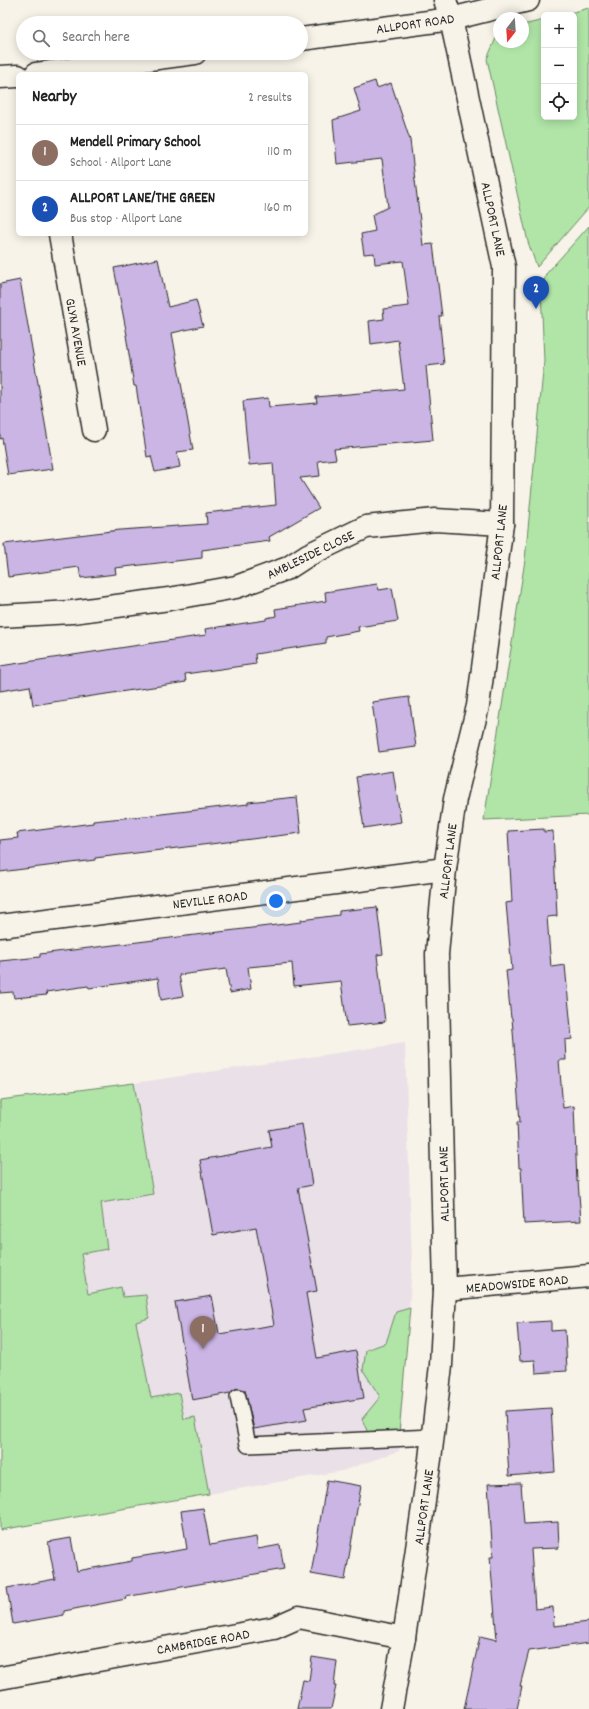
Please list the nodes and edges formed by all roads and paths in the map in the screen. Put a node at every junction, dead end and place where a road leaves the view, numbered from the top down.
1 (528, 0) edge
2 (448, 10) edge
3 (308, 38) edge
4 (143, 60) edge
5 (51, 72) edge
6 (16, 76) edge
7 (0, 77) edge
8 (60, 236) edge
9 (94, 430) dead end
10 (502, 524) junction
11 (0, 616) edge
12 (445, 869) junction
13 (0, 926) edge
14 (589, 1276) edge
15 (445, 1289) junction
16 (238, 1397) dead end
17 (433, 1437) junction
18 (404, 1638) junction
19 (0, 1678) edge
20 (391, 1709) edge

1 - 2 street, ALLPORT ROAD
2 - 3 street, ALLPORT ROAD
2 - 10 street, ALLPORT LANE
4 - 5 street
6 - 7 street
8 - 9 street, GLYN AVENUE
10 - 11 street, AMBLESIDE CLOSE
10 - 12 street, ALLPORT LANE
12 - 13 street, NEVILLE ROAD
12 - 15 street, ALLPORT LANE
14 - 15 street, MEADOWSIDE ROAD
15 - 17 street, ALLPORT LANE
16 - 17 lane
17 - 18 street, ALLPORT LANE
18 - 19 street, CAMBRIDGE ROAD
18 - 20 street, ALLPORT LANE

